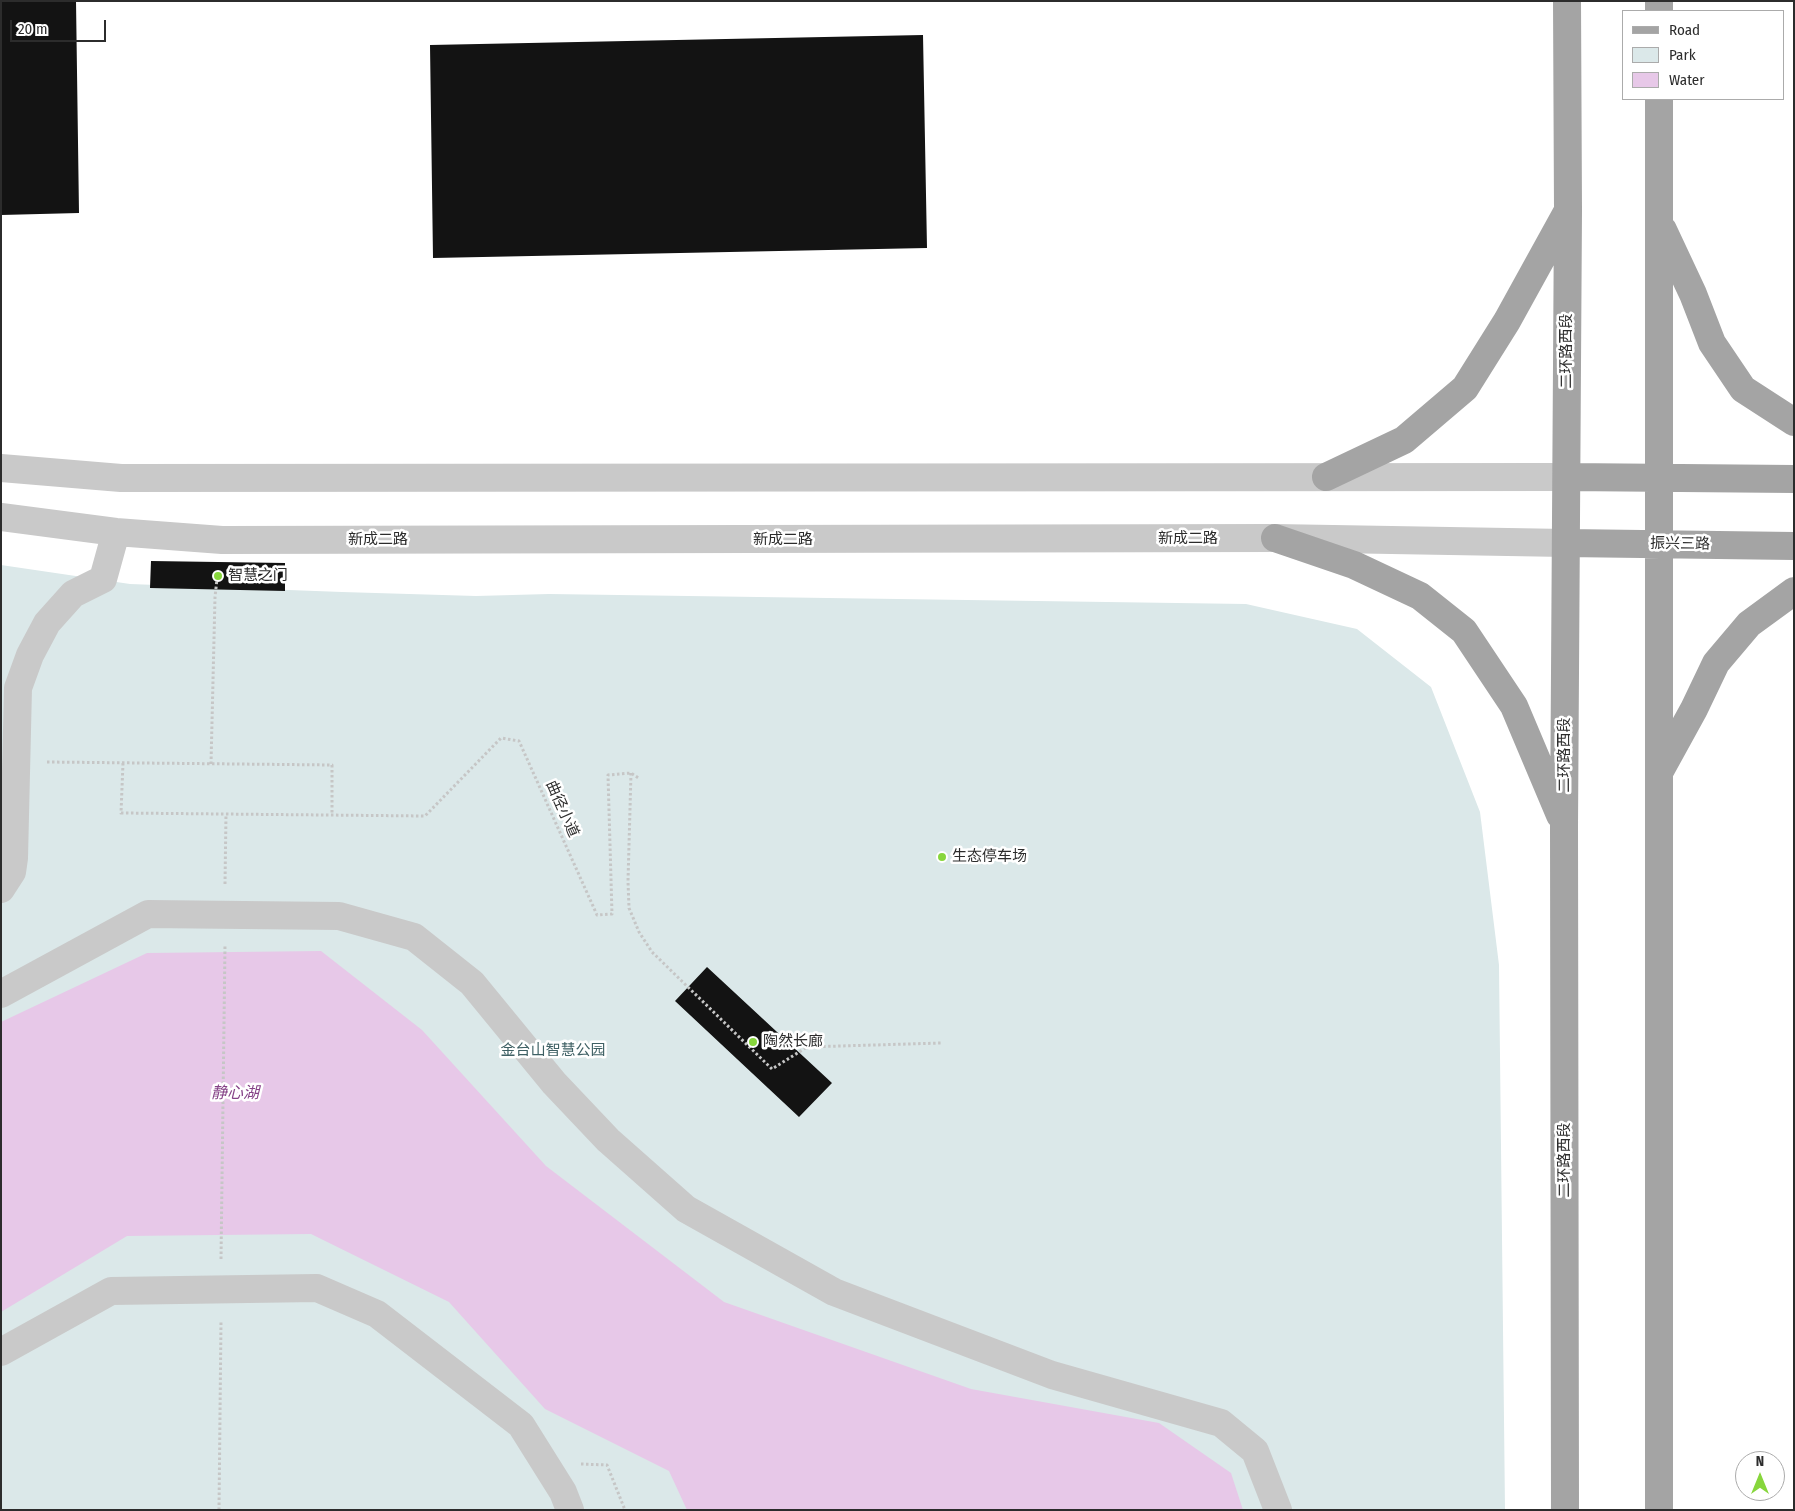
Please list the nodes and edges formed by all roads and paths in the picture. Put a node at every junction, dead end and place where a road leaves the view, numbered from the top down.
1 (1567, 1) edge
2 (1659, 100) edge
3 (1568, 211) junction
4 (1659, 221) junction
5 (1794, 422) edge
6 (1, 468) edge
7 (1326, 477) junction
8 (1567, 477) junction
9 (1660, 477) junction
10 (1794, 479) edge
11 (1, 517) edge
12 (116, 532) junction
13 (1275, 538) junction
14 (1566, 543) junction
15 (1660, 544) junction
16 (1794, 546) edge
17 (1794, 592) edge
18 (215, 597) dead end
19 (17, 762) junction
20 (124, 763) junction
21 (211, 764) junction
22 (631, 773) junction
23 (1659, 773) junction
24 (640, 779) dead end
25 (226, 814) junction
26 (332, 815) junction
27 (1564, 826) junction
28 (1, 889) edge
29 (225, 914) junction
30 (1, 994) edge
31 (941, 1043) dead end
32 (221, 1246) dead end
33 (221, 1289) junction
34 (1, 1352) edge
35 (545, 1463) junction
36 (220, 1510) edge
37 (570, 1510) edge
38 (624, 1510) edge
39 (1278, 1510) edge
40 (1565, 1510) edge
41 (1660, 1510) edge

1 - 3 main road, 二环路西段
2 - 4 main road
3 - 7 main road
3 - 8 main road, 二环路西段
4 - 5 main road
4 - 9 main road
6 - 7 street
7 - 8 street
8 - 9 main road
8 - 14 main road, 二环路西段
9 - 10 main road
9 - 15 main road
11 - 12 street, 新成二路
12 - 13 street, 新成二路
12 - 19 street
13 - 14 street, 新成二路
13 - 27 main road
14 - 15 main road, 振兴三路
14 - 27 main road, 二环路西段
15 - 16 main road, 振兴三路
15 - 23 main road
17 - 23 main road
18 - 21 path
19 - 20 path
19 - 28 street
20 - 21 path
20 - 25 path
21 - 26 path
22 - 24 path
22 - 26 path, 曲径小道
22 - 31 path
23 - 41 main road
25 - 26 path
25 - 29 path
27 - 40 main road, 二环路西段
29 - 30 street
29 - 32 path
29 - 39 street
33 - 34 street
33 - 35 street
33 - 36 path
35 - 37 street
35 - 38 path

